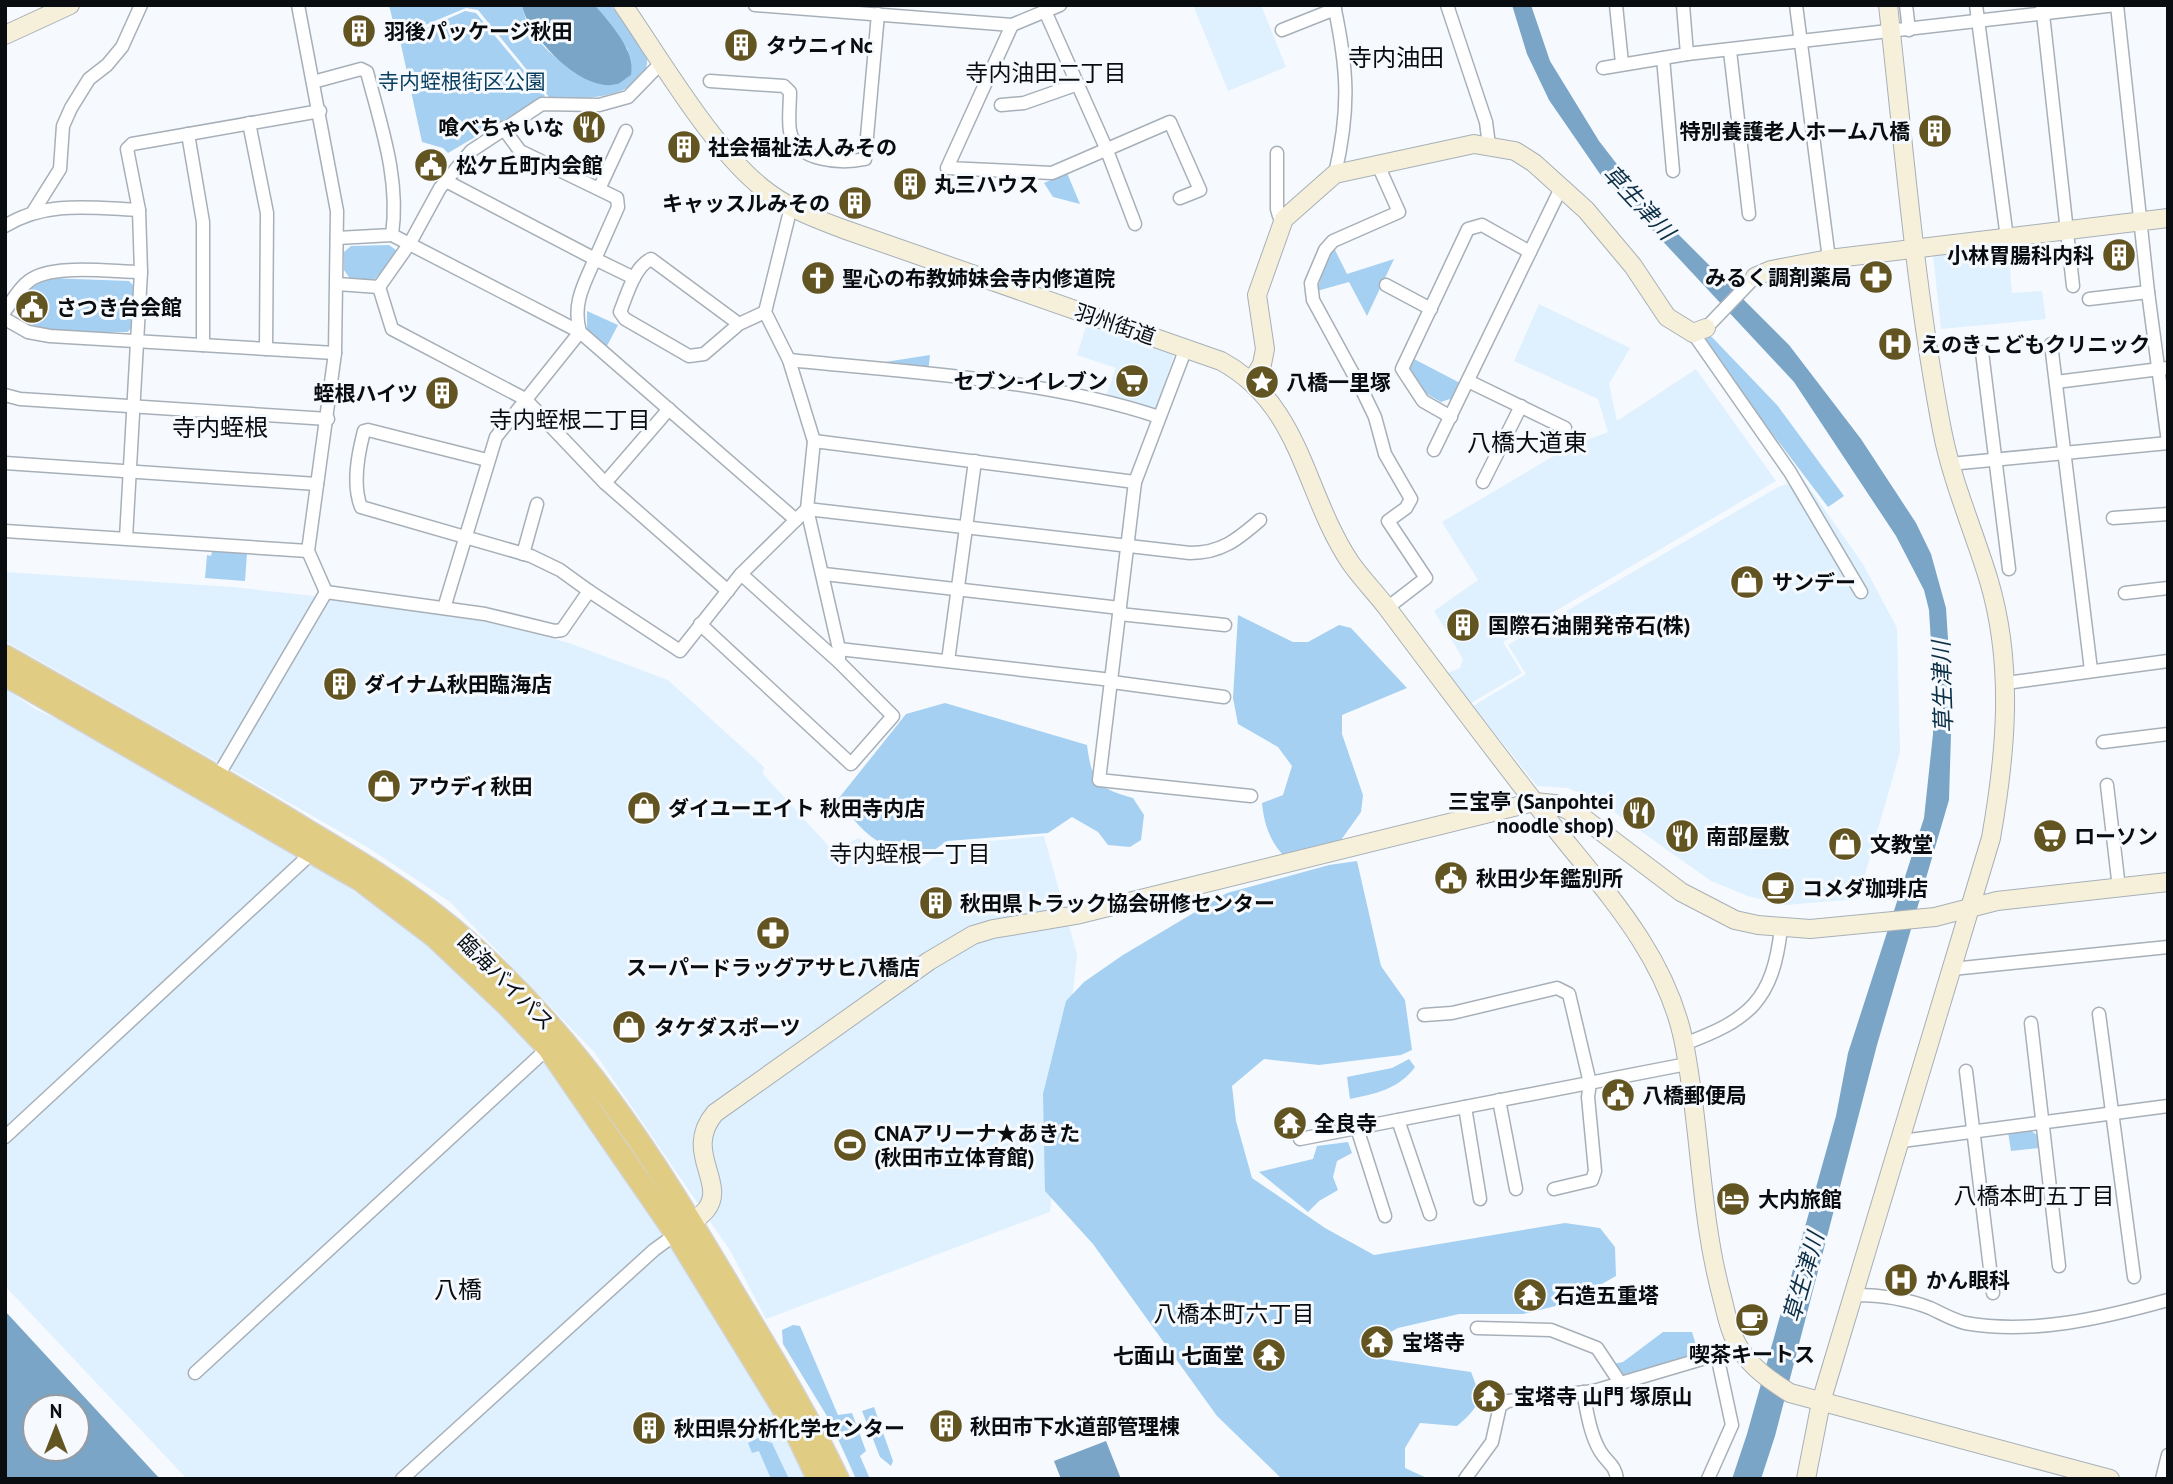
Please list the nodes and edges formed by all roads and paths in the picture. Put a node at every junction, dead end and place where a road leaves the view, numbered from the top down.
1 (71, 5) edge
2 (141, 5) edge
3 (298, 5) edge
4 (622, 5) edge
5 (755, 5) edge
6 (1060, 5) edge
7 (1447, 5) edge
8 (1616, 5) edge
9 (1683, 5) edge
10 (1796, 5) edge
11 (1888, 5) edge
12 (1906, 5) edge
13 (1976, 5) edge
14 (2116, 5) edge
15 (1334, 7) edge
16 (2042, 10) edge
17 (875, 11) edge
18 (1045, 11) junction
19 (1978, 21) junction
20 (1012, 25) junction
21 (1282, 30) dead end
22 (1900, 31) junction
23 (5, 35) edge
24 (1801, 41) junction
25 (1730, 51) junction
26 (1687, 54) junction
27 (1663, 58) junction
28 (662, 62) junction
29 (1622, 63) junction
30 (1603, 68) dead end
31 (710, 81) dead end
32 (313, 82) junction
33 (1078, 84) junction
34 (1001, 105) dead end
35 (320, 111) junction
36 (249, 123) junction
37 (503, 128) junction
38 (626, 131) dead end
39 (188, 134) junction
40 (1489, 145) junction
41 (1106, 148) junction
42 (1278, 153) dead end
43 (1378, 165) junction
44 (1673, 171) dead end
45 (1335, 174) junction
46 (446, 181) junction
47 (1561, 188) junction
48 (599, 189) junction
49 (1180, 198) dead end
50 (790, 207) junction
51 (139, 210) junction
52 (33, 212) junction
53 (1749, 214) dead end
54 (2168, 218) edge
55 (1284, 219) junction
56 (2141, 221) junction
57 (1135, 224) dead end
58 (5, 226) edge
59 (2067, 231) junction
60 (391, 235) junction
61 (337, 238) junction
62 (2007, 238) junction
63 (410, 243) junction
64 (1916, 249) junction
65 (1530, 252) junction
66 (595, 259) junction
67 (1829, 259) junction
68 (141, 272) junction
69 (1755, 277) joint
70 (634, 278) junction
71 (337, 284) junction
72 (1386, 285) dead end
73 (379, 286) junction
74 (2073, 286) dead end
75 (2148, 292) junction
76 (2089, 299) dead end
77 (1431, 309) junction
78 (5, 311) edge
79 (765, 312) junction
80 (5, 320) edge
81 (739, 324) junction
82 (1700, 331) junction
83 (580, 332) junction
84 (138, 340) junction
85 (2051, 344) dead end
86 (202, 345) junction
87 (1186, 348) junction
88 (266, 349) junction
89 (1982, 352) dead end
90 (335, 353) junction
91 (789, 360) junction
92 (2163, 369) edge
93 (1252, 381) junction
94 (1468, 381) junction
95 (2056, 382) junction
96 (5, 395) edge
97 (526, 399) junction
98 (1521, 406) junction
99 (134, 407) junction
100 (669, 409) junction
101 (1159, 417) junction
102 (1451, 417) junction
103 (328, 419) junction
104 (1565, 428) dead end
105 (814, 441) junction
106 (2168, 442) edge
107 (1434, 450) dead end
108 (2067, 452) junction
109 (1995, 459) junction
110 (487, 460) junction
111 (975, 461) junction
112 (5, 463) edge
113 (1950, 464) junction
114 (130, 473) junction
115 (1135, 482) junction
116 (1483, 482) dead end
117 (605, 483) junction
118 (317, 484) junction
119 (537, 504) dead end
120 (807, 509) junction
121 (2168, 514) edge
122 (2113, 518) dead end
123 (796, 520) junction
124 (1260, 520) dead end
125 (965, 527) junction
126 (5, 531) edge
127 (126, 538) junction
128 (465, 538) junction
129 (1126, 545) junction
130 (308, 551) junction
131 (523, 554) junction
132 (2009, 569) dead end
133 (741, 574) junction
134 (824, 574) junction
135 (2168, 588) edge
136 (589, 591) junction
137 (728, 591) junction
138 (956, 591) junction
139 (326, 592) junction
140 (1861, 592) dead end
141 (2125, 593) dead end
142 (444, 608) junction
143 (1387, 608) junction
144 (1120, 611) junction
145 (700, 624) junction
146 (1225, 625) dead end
147 (839, 655) junction
148 (5, 656) edge
149 (948, 661) junction
150 (2168, 661) edge
151 (2091, 670) junction
152 (5, 675) edge
153 (1112, 681) junction
154 (2006, 683) junction
155 (1224, 696) dead end
156 (2168, 734) edge
157 (2103, 742) dead end
158 (218, 776) junction
159 (2107, 785) dead end
160 (1251, 796) dead end
161 (1534, 802) junction
162 (319, 846) junction
163 (2168, 882) edge
164 (2119, 888) junction
165 (1969, 908) junction
166 (1781, 928) junction
167 (2168, 947) edge
168 (1952, 969) junction
169 (2099, 1014) dead end
170 (1424, 1015) dead end
171 (2031, 1023) dead end
172 (1684, 1044) junction
173 (548, 1048) junction
174 (1687, 1064) junction
175 (1966, 1071) dead end
176 (1590, 1083) junction
177 (1499, 1101) junction
178 (2168, 1106) edge
179 (1465, 1107) junction
180 (2113, 1114) junction
181 (1398, 1120) junction
182 (2043, 1122) junction
183 (1357, 1128) junction
184 (1971, 1131) junction
185 (5, 1137) edge
186 (1300, 1139) dead end
187 (1902, 1141) junction
188 (1516, 1189) dead end
189 (1554, 1189) dead end
190 (1480, 1199) dead end
191 (1430, 1214) dead end
192 (1385, 1216) dead end
193 (684, 1228) junction
194 (2059, 1265) dead end
195 (2134, 1278) dead end
196 (1993, 1293) dead end
197 (1855, 1295) junction
198 (2168, 1300) edge
199 (1476, 1328) dead end
200 (1739, 1348) junction
201 (1717, 1355) junction
202 (195, 1373) dead end
203 (1621, 1384) junction
204 (1583, 1392) junction
205 (1814, 1400) junction
206 (2168, 1455) edge
207 (2100, 1478) edge
208 (402, 1479) edge
209 (818, 1479) edge
210 (838, 1479) edge
211 (1465, 1479) edge
212 (1617, 1479) edge
213 (1708, 1479) edge
214 (1806, 1479) edge
215 (2162, 1479) edge

1 - 23 street
2 - 52 street
3 - 32 street
4 - 28 street, 羽州街道
5 - 17 street
6 - 18 street
7 - 40 street
8 - 29 street
9 - 26 street
10 - 24 street
11 - 22 street
12 - 22 street
13 - 19 street
14 - 16 street
14 - 56 street
15 - 21 street
15 - 45 street
16 - 19 street
16 - 59 street
17 - 20 street
17 - 31 street
18 - 20 street
18 - 33 street
19 - 22 street
19 - 62 street
20 - 41 street
22 - 24 street
22 - 64 street
24 - 25 street
24 - 67 street
25 - 26 street
25 - 53 street
26 - 27 street
27 - 29 street
27 - 44 street
28 - 37 street
28 - 50 street, 羽州街道
29 - 30 street
32 - 35 street
32 - 60 street
33 - 34 street
33 - 41 street
35 - 36 street
35 - 61 street
36 - 39 street
36 - 88 street
37 - 46 street
37 - 48 street
38 - 48 street
39 - 51 street
39 - 86 street
40 - 43 street
40 - 47 street
41 - 49 street
41 - 57 street
42 - 55 street
43 - 45 street
43 - 143 street
45 - 55 street
46 - 63 street
46 - 66 street
47 - 65 street
47 - 82 street
48 - 66 street
50 - 79 street
50 - 87 street, 羽州街道
51 - 52 street
51 - 68 street
52 - 58 street
54 - 56 street
55 - 93 street
56 - 59 street
56 - 75 street
59 - 62 street
59 - 74 street
60 - 61 street
60 - 63 street
61 - 71 street
62 - 64 street
63 - 73 street
63 - 83 street
64 - 67 street
64 - 113 street
65 - 77 street
65 - 94 street
66 - 70 street
66 - 83 street
67 - 69 street
68 - 78 street
68 - 84 street
69 - 82 street
70 - 81 street
70 - 81 street
71 - 73 street
71 - 90 street
72 - 77 street
73 - 97 street
75 - 76 street
75 - 92 street
77 - 102 street
79 - 81 street
79 - 91 street
80 - 84 street
82 - 140 street
83 - 97 street
83 - 100 street
84 - 86 street
84 - 99 street
85 - 95 street
86 - 88 street
87 - 93 street, 羽州街道
87 - 101 street
88 - 90 street
89 - 109 street
90 - 103 street
91 - 101 street
91 - 105 street
92 - 95 street
92 - 106 street
93 - 143 street, 羽州街道
94 - 98 street
94 - 102 street
95 - 108 street
96 - 99 street
97 - 110 street
97 - 117 street
98 - 104 street
98 - 116 street
99 - 103 street
99 - 114 street
100 - 117 street
100 - 123 street
101 - 115 street
102 - 107 street
103 - 118 street
105 - 111 street
105 - 120 street
106 - 108 street
108 - 109 street
108 - 151 street
109 - 113 street
109 - 132 street
110 - 128 street
110 - 128 street
111 - 115 street
111 - 125 street
112 - 114 street
113 - 154 street
114 - 118 street
114 - 127 street
115 - 129 street
117 - 137 street
118 - 130 street
119 - 131 street
120 - 123 street
120 - 125 street
120 - 134 street
121 - 122 street
123 - 133 street
124 - 129 street
125 - 129 street
125 - 138 street
126 - 127 street
127 - 130 street
128 - 131 street
128 - 142 street
129 - 144 street
130 - 139 street
131 - 136 street
133 - 137 street
133 - 147 street
134 - 138 street
134 - 147 street
135 - 141 street
136 - 142 street
136 - 145 street
137 - 145 street
138 - 144 street
138 - 149 street
139 - 142 street
139 - 158 street
143 - 161 street, 羽州街道
144 - 146 street
144 - 153 street
145 - 147 street
147 - 149 street
148 - 158 highway, 臨海バイパス
149 - 153 street
150 - 151 street
151 - 154 street
152 - 162 highway, 臨海バイパス
153 - 155 street
153 - 160 street
154 - 165 street
156 - 157 street
158 - 162 highway, 臨海バイパス
159 - 164 street
161 - 166 street
161 - 172 street, 羽州街道
161 - 193 street
162 - 173 highway, 臨海バイパス
162 - 185 street
162 - 193 highway, 臨海バイパス
163 - 164 street
164 - 165 street
165 - 166 street
165 - 168 street
166 - 172 street
167 - 168 street
168 - 187 street
169 - 180 street
170 - 176 street
171 - 182 street
172 - 174 street, 羽州街道
173 - 193 highway, 臨海バイパス
173 - 202 street
174 - 176 street
174 - 200 street, 羽州街道
175 - 184 street
176 - 177 street
176 - 189 street
177 - 179 street
177 - 188 street
178 - 180 street
179 - 181 street
179 - 190 street
180 - 182 street
180 - 195 street
181 - 183 street
181 - 191 street
182 - 184 street
182 - 194 street
183 - 186 street
183 - 192 street
184 - 187 street
184 - 196 street
187 - 197 street
193 - 208 street
193 - 209 highway, 臨海バイパス
193 - 210 highway, 臨海バイパス
197 - 198 street
197 - 205 street
199 - 203 street
200 - 201 street
200 - 205 street
201 - 203 street
201 - 213 street
203 - 204 street
204 - 211 street
204 - 212 street
205 - 207 street
205 - 214 street
206 - 215 street

